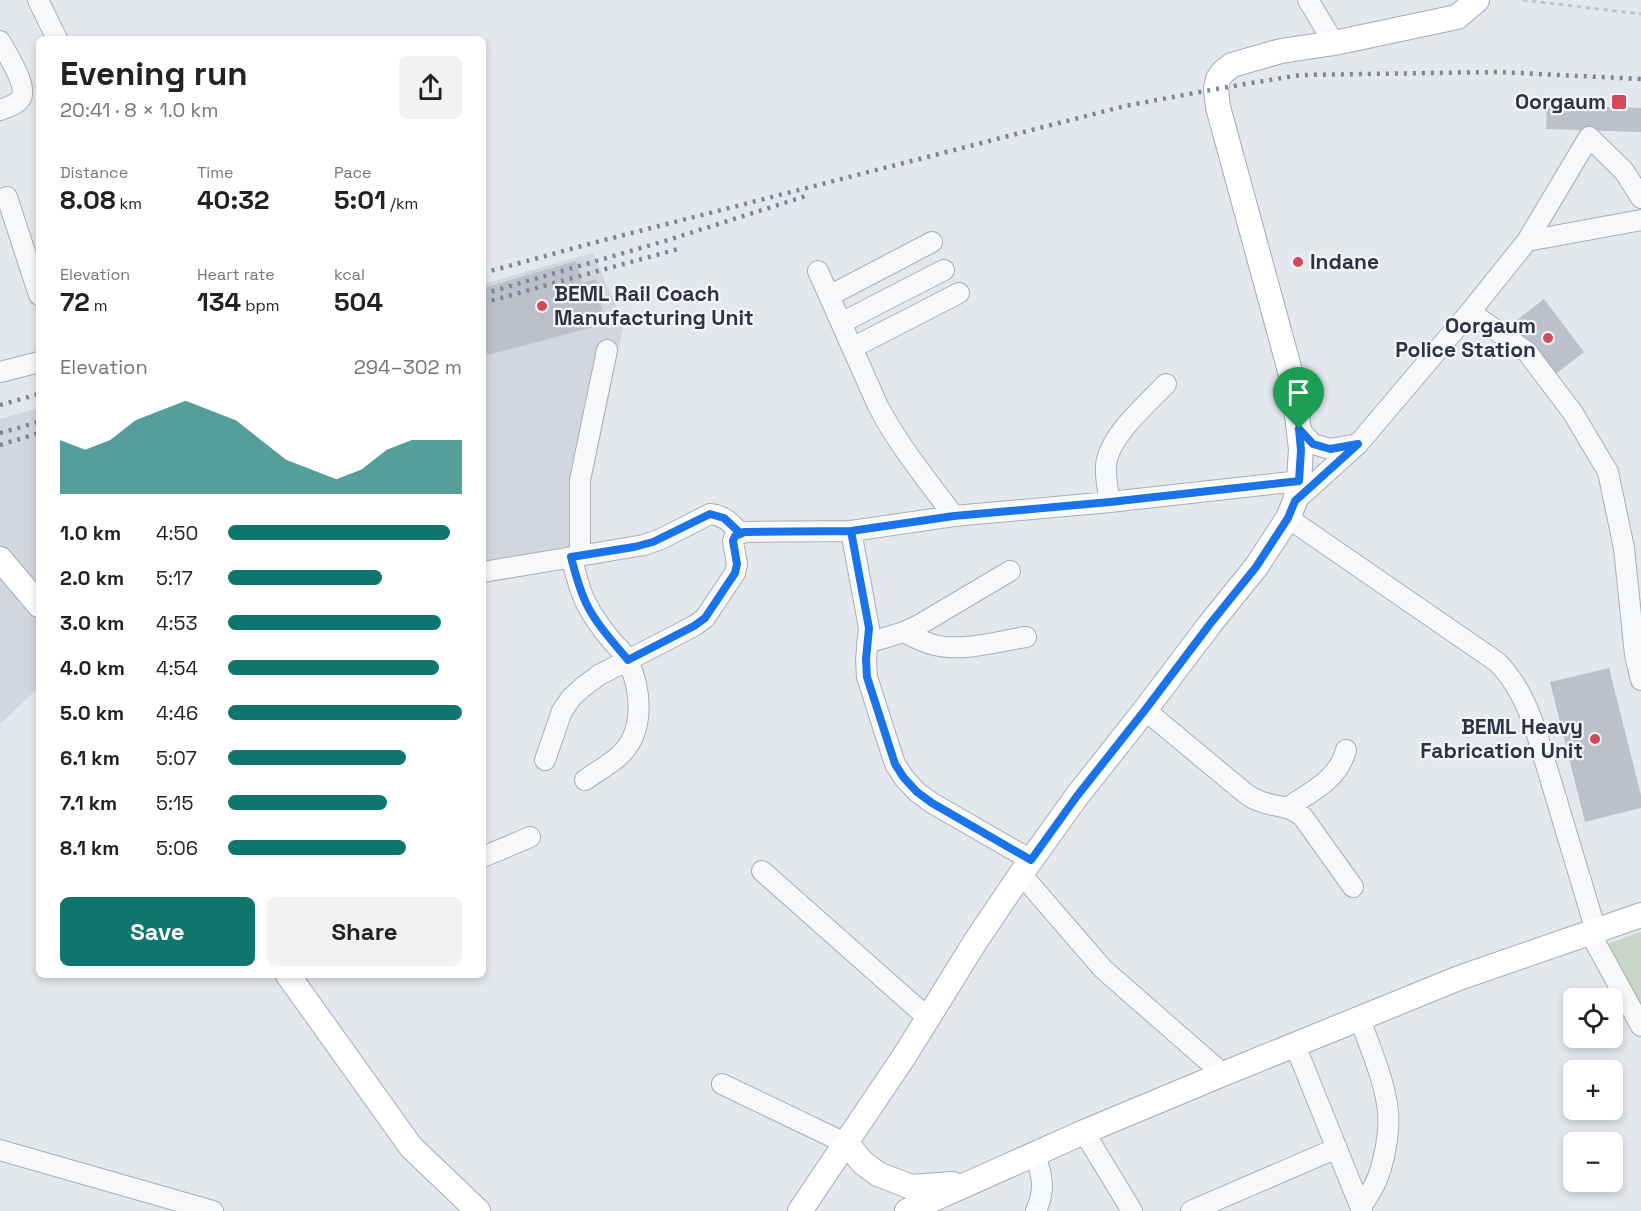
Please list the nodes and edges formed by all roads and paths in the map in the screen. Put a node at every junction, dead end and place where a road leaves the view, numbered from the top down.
1 (38, 0) edge
2 (1308, 0) edge
3 (1477, 0) edge
4 (1523, 0) edge
5 (1641, 14) edge
6 (56, 36) edge
7 (0, 40) edge
8 (1334, 43) junction
9 (0, 110) edge
10 (7, 197) dead end
11 (1641, 198) edge
12 (1641, 220) edge
13 (1527, 241) junction
14 (932, 242) dead end
15 (944, 270) dead end
16 (818, 271) dead end
17 (36, 286) edge
18 (959, 293) dead end
19 (829, 296) junction
20 (1470, 312) junction
21 (841, 323) junction
22 (852, 348) junction
23 (607, 350) dead end
24 (36, 363) edge
25 (0, 372) edge
26 (1166, 384) dead end
27 (1299, 429) junction
28 (1358, 444) junction
29 (1294, 500) junction
30 (1110, 502) junction
31 (954, 516) junction
32 (851, 531) junction
33 (740, 533) junction
34 (575, 557) junction
35 (0, 559) edge
36 (1010, 571) dead end
37 (486, 572) edge
38 (36, 601) edge
39 (904, 632) junction
40 (1026, 638) dead end
41 (867, 643) junction
42 (628, 660) junction
43 (1641, 680) edge
44 (1145, 710) junction
45 (1346, 750) dead end
46 (545, 760) dead end
47 (585, 780) dead end
48 (1287, 808) junction
49 (530, 837) dead end
50 (486, 856) edge
51 (1026, 867) junction
52 (762, 871) dead end
53 (1353, 887) dead end
54 (1641, 915) edge
55 (1593, 932) junction
56 (290, 978) edge
57 (928, 1018) junction
58 (1360, 1019) junction
59 (1641, 1026) edge
60 (1295, 1046) junction
61 (1223, 1074) junction
62 (722, 1084) dead end
63 (1084, 1132) junction
64 (847, 1144) junction
65 (1337, 1148) junction
66 (0, 1150) edge
67 (1035, 1154) junction
68 (970, 1182) junction
69 (1362, 1209) edge
70 (213, 1211) edge
71 (478, 1211) edge
72 (800, 1211) edge
73 (907, 1211) edge
74 (1036, 1211) edge
75 (1132, 1211) edge
76 (1191, 1211) edge

1 - 6 street
2 - 8 street
3 - 8 main road
4 - 5 path
7 - 9 street
8 - 27 main road
10 - 17 street
11 - 13 street
12 - 13 street
13 - 20 street
14 - 19 street
15 - 21 street
16 - 19 street
18 - 22 street
19 - 21 street
20 - 28 street
20 - 43 street
21 - 22 street
22 - 31 street
23 - 34 street
24 - 25 street
26 - 30 street
27 - 28 street
27 - 29 main road
28 - 29 street
29 - 30 street
29 - 44 main road
29 - 55 street
30 - 31 street
31 - 32 street
32 - 33 street
32 - 41 street
33 - 34 street
33 - 42 street
34 - 37 street
34 - 42 street
35 - 38 main road
36 - 39 street
39 - 40 street
39 - 41 street
41 - 51 street
42 - 46 street
42 - 47 street
44 - 48 street
44 - 51 main road
45 - 48 street
48 - 53 street
49 - 50 street
51 - 57 main road
51 - 61 street
52 - 57 street
54 - 55 main road
55 - 58 main road
55 - 59 street
56 - 71 main road
57 - 64 main road
58 - 60 main road
58 - 69 street
60 - 61 main road
60 - 65 street
61 - 63 main road
62 - 64 street
63 - 67 main road
63 - 75 street
64 - 68 main road
64 - 72 main road
65 - 69 street
65 - 76 street
66 - 70 street
67 - 68 main road
67 - 74 street
68 - 73 main road

